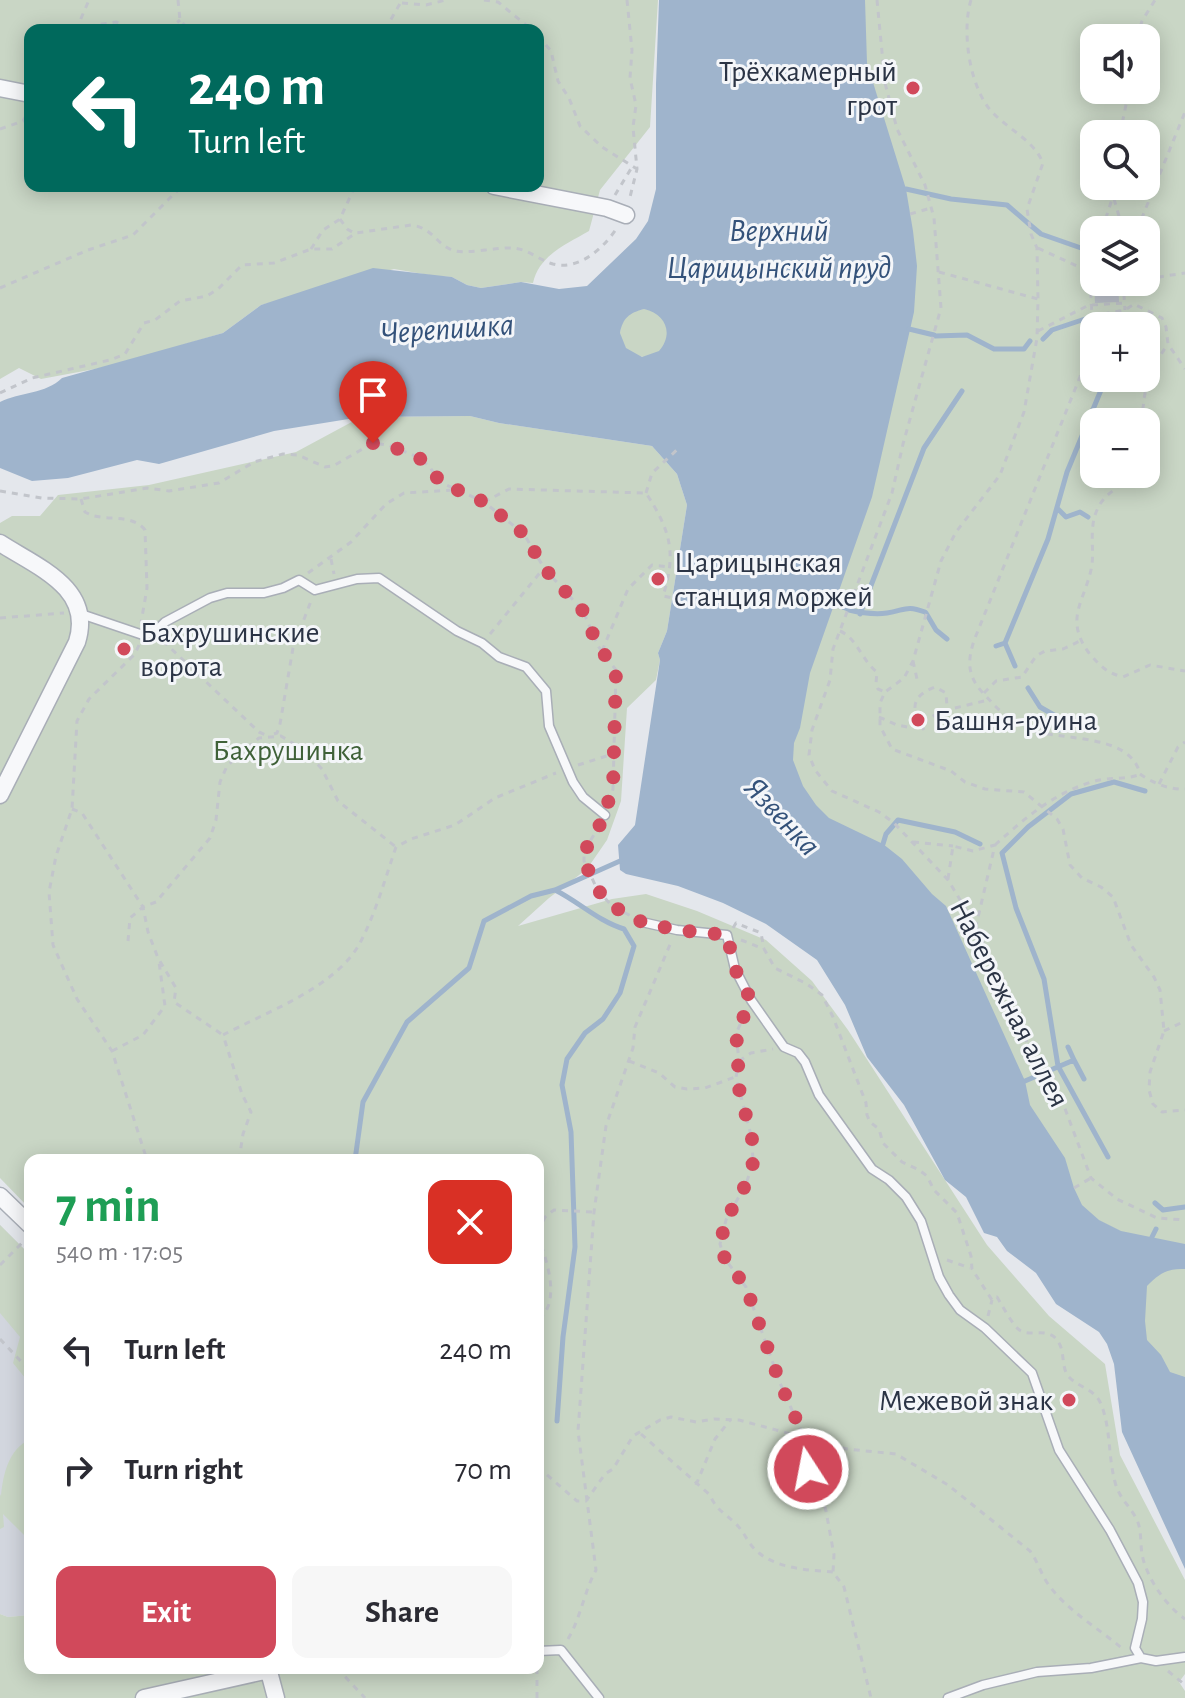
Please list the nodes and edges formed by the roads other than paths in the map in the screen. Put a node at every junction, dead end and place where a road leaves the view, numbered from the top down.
1 (0, 88) edge
2 (24, 93) edge
3 (525, 192) edge
4 (626, 215) road end
5 (0, 543) edge
6 (77, 613) junction
7 (0, 795) edge
8 (605, 815) road end
9 (642, 922) road end
10 (0, 1196) edge
11 (24, 1219) edge
12 (544, 1651) edge
13 (1185, 1657) edge
14 (1141, 1658) junction
15 (247, 1674) edge
16 (270, 1674) edge
17 (144, 1698) edge
18 (276, 1698) edge
19 (599, 1698) edge
20 (948, 1698) edge

1 - 2 street
3 - 4 street
5 - 6 street
6 - 7 street
6 - 8 lane
9 - 14 lane
10 - 11 street
12 - 19 lane
13 - 14 lane
14 - 20 lane
15 - 17 street
16 - 18 street

